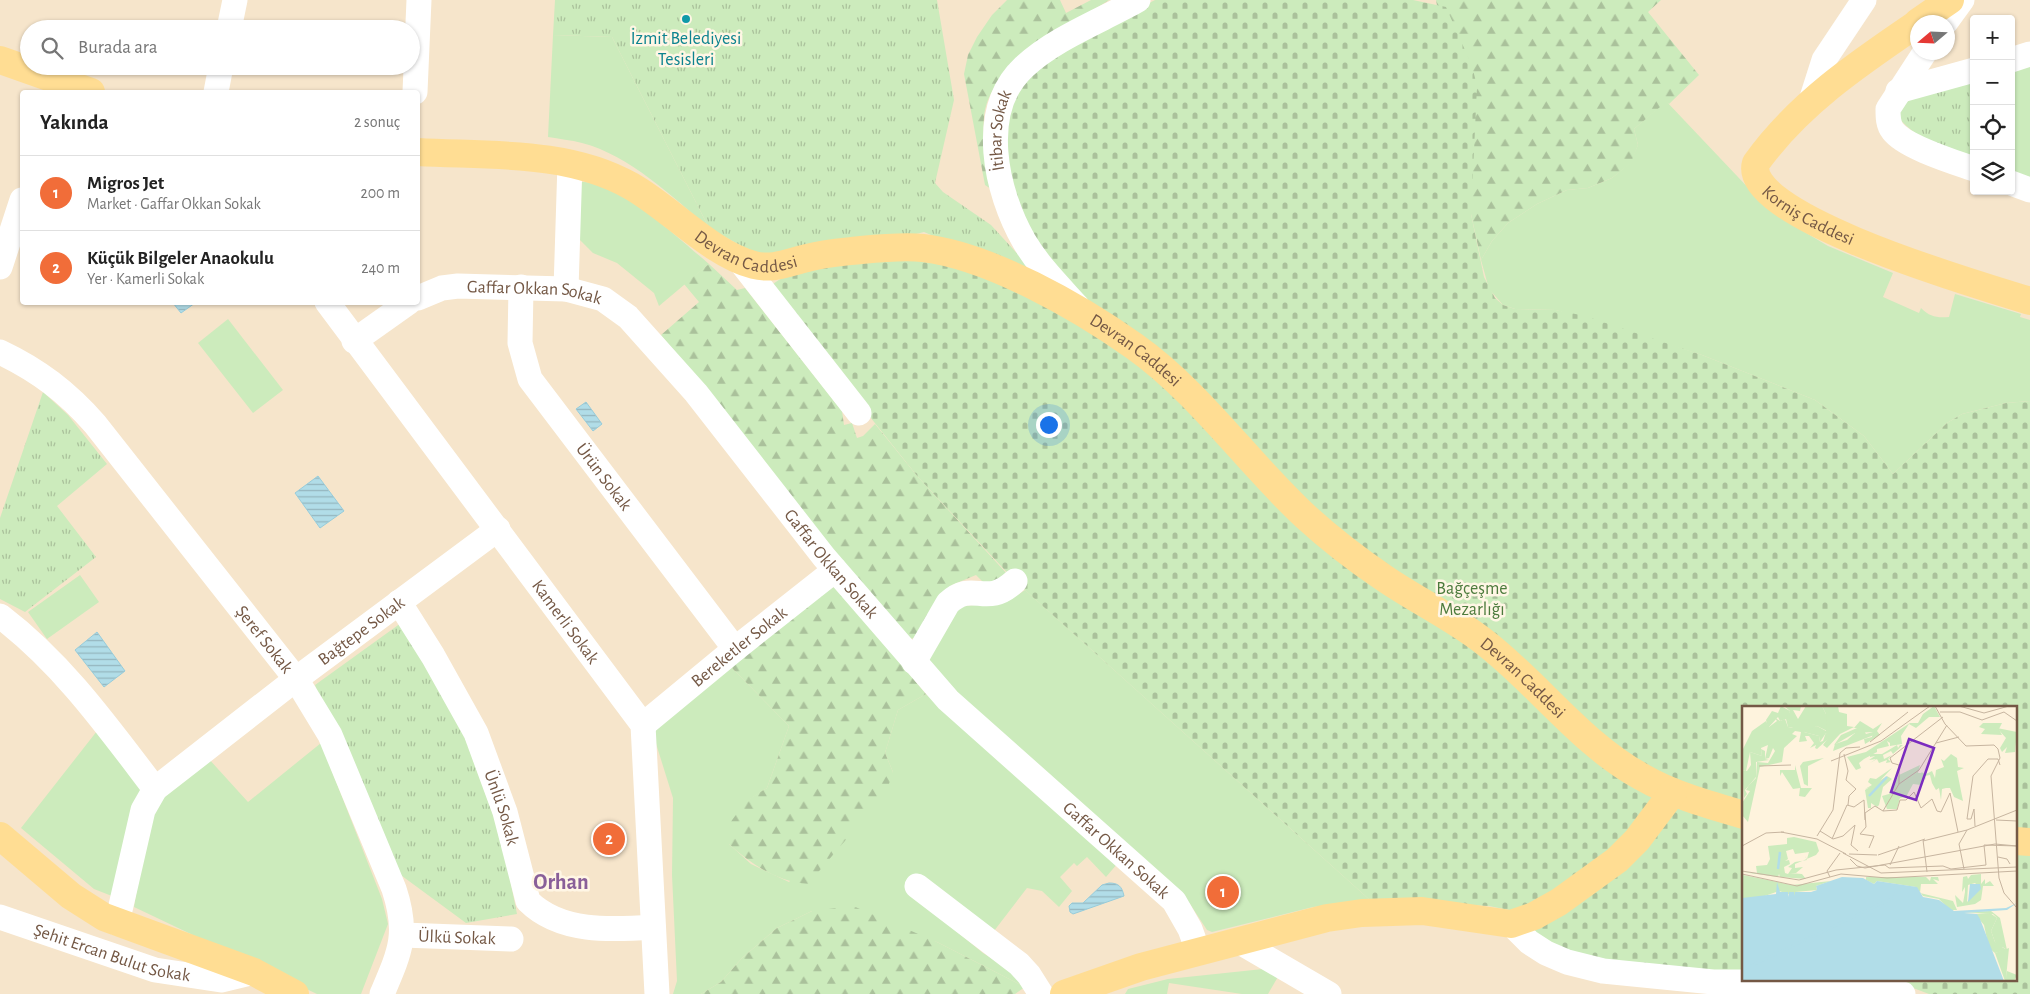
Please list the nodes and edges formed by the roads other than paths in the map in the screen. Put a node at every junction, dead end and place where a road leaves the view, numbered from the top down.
1 (234, 0) edge
2 (419, 0) edge
3 (1138, 0) edge
4 (1864, 0) edge
5 (1950, 0) edge
6 (1962, 0) edge
7 (1929, 15) edge
8 (1951, 15) edge
9 (231, 20) edge
10 (418, 20) edge
11 (1910, 29) edge
12 (2030, 54) edge
13 (2015, 59) edge
14 (0, 60) edge
15 (1919, 60) edge
16 (20, 69) edge
17 (1970, 71) edge
18 (33, 75) edge
19 (219, 75) edge
20 (416, 75) edge
21 (60, 87) edge
22 (79, 90) edge
23 (216, 90) edge
24 (415, 90) edge
25 (1898, 91) junction
26 (1810, 104) junction
27 (420, 152) edge
28 (570, 163) junction
29 (1970, 168) edge
30 (2015, 184) edge
31 (2030, 190) edge
32 (13, 209) edge
33 (740, 261) junction
34 (0, 267) edge
35 (521, 287) junction
36 (566, 289) junction
37 (420, 297) edge
38 (2030, 301) edge
39 (329, 305) edge
40 (405, 305) edge
41 (1080, 309) junction
42 (354, 341) junction
43 (0, 352) edge
44 (859, 413) dead end
45 (498, 529) junction
46 (836, 570) junction
47 (1015, 581) dead end
48 (399, 602) junction
49 (0, 616) edge
50 (735, 649) junction
51 (914, 662) junction
52 (296, 679) junction
53 (643, 725) junction
54 (155, 789) junction
55 (1673, 792) junction
56 (1742, 815) edge
57 (0, 836) edge
58 (917, 886) dead end
59 (0, 917) edge
60 (117, 924) junction
61 (1510, 924) junction
62 (653, 927) junction
63 (403, 936) junction
64 (512, 939) dead end
65 (1238, 941) junction
66 (1198, 952) junction
67 (252, 983) edge
68 (1102, 987) edge
69 (295, 994) edge
70 (382, 994) edge
71 (657, 994) edge
72 (1041, 994) edge
73 (1064, 994) edge
74 (1329, 994) edge
75 (1903, 994) edge

1 - 9 street
2 - 10 street
3 - 41 street, İtibar Sokak
4 - 26 street
5 - 7 main road, Korniş Caddesi
6 - 8 street
11 - 26 main road, Korniş Caddesi
12 - 13 street
14 - 16 main road
15 - 25 street
17 - 25 street
18 - 21 main road
19 - 23 street
20 - 24 street
21 - 22 main road
25 - 29 street
26 - 38 main road, Korniş Caddesi
27 - 28 main road, Devran Caddesi
28 - 33 main road, Devran Caddesi
28 - 36 street
30 - 31 street
32 - 34 street
33 - 41 main road, Devran Caddesi
33 - 44 street
35 - 36 street, Gaffar Okkan Sokak
35 - 37 street, Gaffar Okkan Sokak
35 - 50 street, Ürün Sokak
36 - 46 street, Gaffar Okkan Sokak
39 - 42 street, Kamerli Sokak
40 - 42 street
41 - 55 main road, Devran Caddesi
42 - 45 street, Kamerli Sokak
43 - 52 street, Şeref Sokak
45 - 48 street, Bağtepe Sokak
45 - 53 street, Kamerli Sokak
46 - 50 street, Bereketler Sokak
46 - 51 street, Gaffar Okkan Sokak
47 - 51 street
48 - 52 street, Bağtepe Sokak
48 - 62 street, Ünlü Sokak
49 - 54 street
50 - 53 street, Bereketler Sokak
51 - 66 street, Gaffar Okkan Sokak
52 - 54 street, Bağtepe Sokak
52 - 63 street, Şeref Sokak
53 - 62 street
54 - 60 street, Bağtepe Sokak
55 - 56 main road, Devran Caddesi
55 - 61 main road
57 - 60 main road
58 - 72 street
59 - 67 street, Şehit Ercan Bulut Sokak
60 - 67 main road
61 - 65 main road
61 - 75 street
62 - 71 street
63 - 64 street, Ülkü Sokak
63 - 70 street, Şeref Sokak
65 - 66 main road
65 - 74 street
66 - 68 main road
67 - 69 main road
68 - 73 main road

